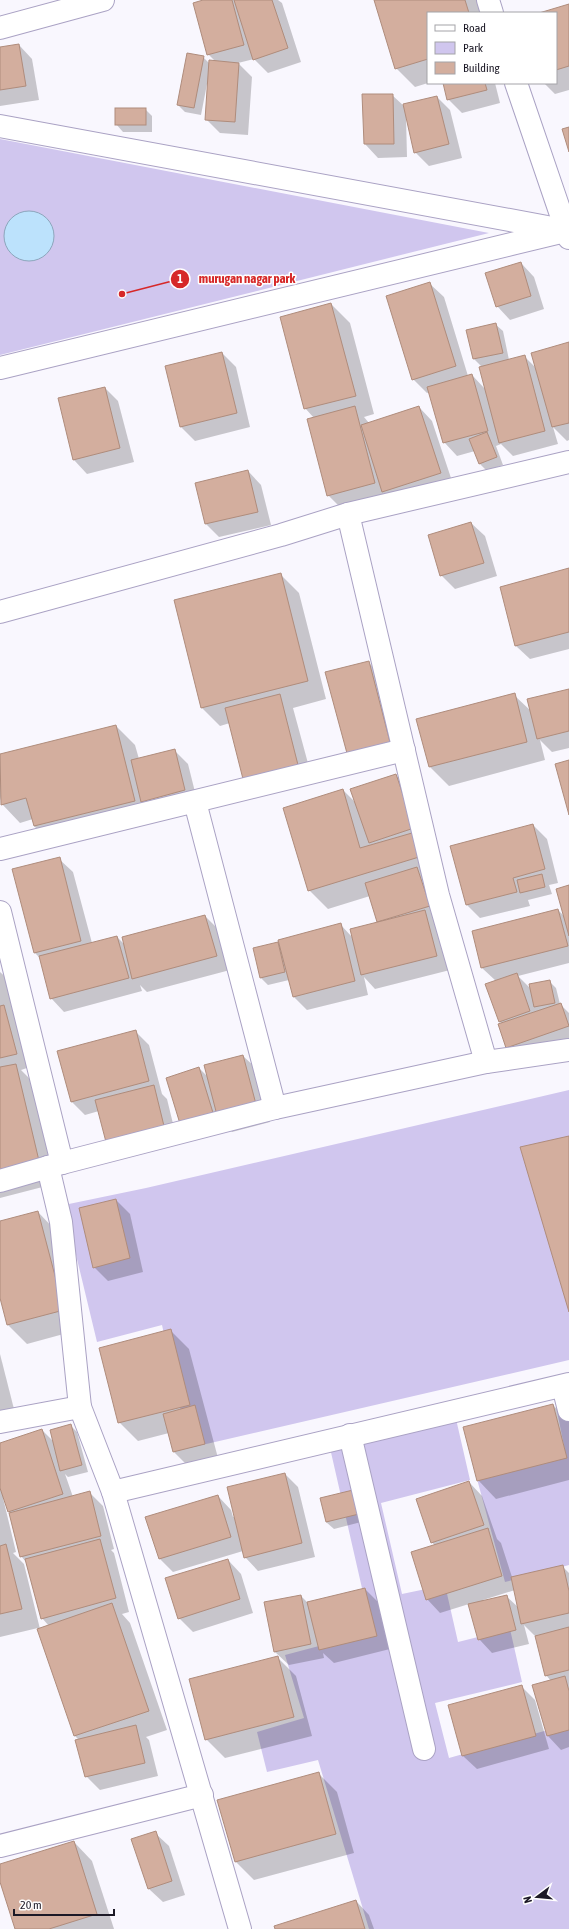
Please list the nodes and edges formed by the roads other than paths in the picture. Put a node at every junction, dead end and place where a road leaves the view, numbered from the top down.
1 (103, 0) edge
2 (488, 0) edge
3 (492, 12) edge
4 (0, 28) edge
5 (516, 84) edge
6 (0, 126) edge
7 (567, 234) edge
8 (0, 368) edge
9 (569, 463) edge
10 (348, 514) junction
11 (0, 612) edge
12 (404, 750) junction
13 (195, 802) junction
14 (0, 849) edge
15 (0, 912) edge
16 (569, 1050) edge
17 (486, 1062) junction
18 (275, 1108) junction
19 (55, 1165) junction
20 (0, 1181) edge
21 (566, 1385) edge
22 (80, 1407) junction
23 (569, 1410) edge
24 (0, 1422) edge
25 (350, 1435) junction
26 (114, 1492) junction
27 (424, 1749) dead end
28 (202, 1795) junction
29 (0, 1846) edge
30 (240, 1929) edge

1 - 4 street
2 - 3 street
5 - 7 street
6 - 7 street
7 - 8 street
9 - 10 street
10 - 11 street
10 - 12 street
12 - 13 street
12 - 17 street
13 - 14 street
13 - 18 street
15 - 19 street
16 - 17 street
17 - 18 street
18 - 19 street
19 - 20 street
19 - 22 street
21 - 23 street
21 - 25 street
22 - 24 street
22 - 26 street
25 - 26 street
25 - 27 street
26 - 28 street
28 - 29 street
28 - 30 street

